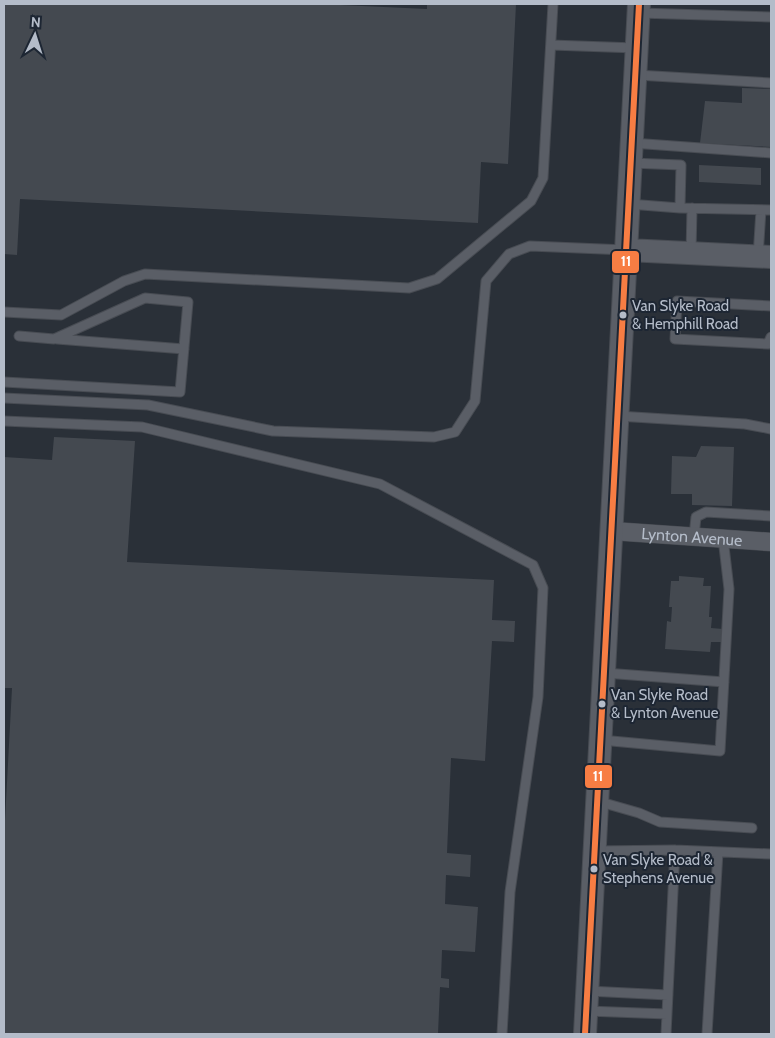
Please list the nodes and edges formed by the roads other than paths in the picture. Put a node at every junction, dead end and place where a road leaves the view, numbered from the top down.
1 (553, 4) edge
2 (639, 8) edge
3 (771, 17) edge
4 (551, 45) junction
5 (636, 48) junction
6 (635, 75) junction
7 (771, 83) edge
8 (631, 153) junction
9 (771, 153) edge
10 (629, 204) junction
11 (680, 208) junction
12 (692, 208) junction
13 (761, 210) junction
14 (771, 210) edge
15 (627, 250) junction
16 (691, 254) junction
17 (765, 257) edge
18 (771, 306) edge
19 (4, 312) edge
20 (19, 336) dead end
21 (771, 337) edge
22 (54, 339) junction
23 (184, 349) junction
24 (4, 382) edge
25 (4, 398) edge
26 (618, 416) junction
27 (4, 421) edge
28 (771, 429) edge
29 (771, 516) edge
30 (612, 531) junction
31 (694, 536) junction
32 (723, 538) junction
33 (771, 542) edge
34 (605, 673) junction
35 (724, 682) junction
36 (601, 740) junction
37 (597, 801) junction
38 (752, 828) dead end
39 (675, 850) junction
40 (595, 851) junction
41 (718, 852) junction
42 (771, 854) edge
43 (668, 995) junction
44 (588, 1001) junction
45 (667, 1014) junction
46 (502, 1034) edge
47 (586, 1034) edge
48 (666, 1034) edge
49 (707, 1034) edge

1 - 4 lane
2 - 3 lane
2 - 5 street
4 - 5 lane
4 - 19 lane
5 - 6 street
6 - 7 lane
6 - 8 street
8 - 9 lane
8 - 10 street
8 - 11 lane
10 - 11 lane
10 - 15 street
11 - 12 lane
12 - 13 lane
12 - 16 lane
13 - 14 lane
13 - 17 lane
15 - 16 street
15 - 25 lane
15 - 26 street
16 - 17 street
18 - 21 lane
20 - 22 lane
22 - 23 lane
22 - 23 lane
23 - 24 lane
26 - 28 lane
26 - 30 street
27 - 46 lane
29 - 31 lane
30 - 31 street, Lynton Avenue
30 - 34 street
31 - 32 street, Lynton Avenue
32 - 33 street, Lynton Avenue
32 - 35 lane
34 - 35 lane
34 - 36 street
35 - 36 lane
36 - 37 street
37 - 38 lane
37 - 40 street
39 - 40 lane
39 - 41 lane
39 - 43 lane
40 - 44 street
41 - 42 lane
41 - 49 lane
43 - 44 lane
43 - 45 lane
44 - 45 lane
44 - 47 street
45 - 48 lane

